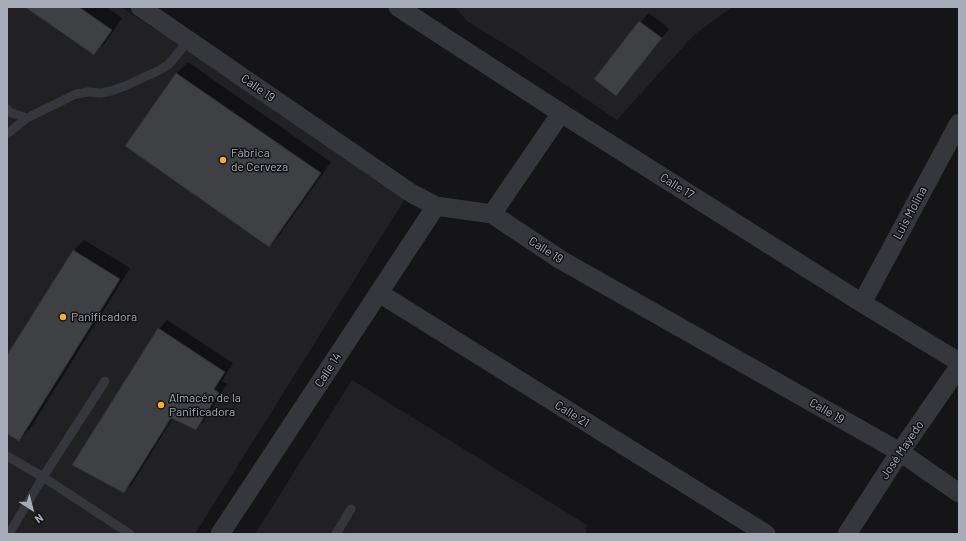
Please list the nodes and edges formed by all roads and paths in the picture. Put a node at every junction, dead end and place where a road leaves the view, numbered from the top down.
1 (140, 7) edge
2 (398, 7) edge
3 (189, 40) junction
4 (7, 109) edge
5 (561, 113) junction
6 (27, 118) junction
7 (959, 123) edge
8 (7, 134) edge
9 (436, 206) junction
10 (492, 214) junction
11 (378, 293) junction
12 (862, 303) junction
13 (959, 362) edge
14 (959, 367) edge
15 (105, 381) dead end
16 (900, 452) junction
17 (7, 456) edge
18 (43, 477) junction
19 (959, 493) edge
20 (351, 509) dead end
21 (9, 534) edge
22 (130, 534) edge
23 (220, 534) edge
24 (336, 534) edge
25 (766, 534) edge
26 (847, 534) edge

1 - 3 street, Calle 19
2 - 5 street, Calle 17
3 - 6 lane
3 - 9 street, Calle 19
4 - 6 lane
5 - 10 street
5 - 12 street, Calle 17
6 - 8 lane
7 - 12 street, Luis Molina
9 - 10 street, Calle 19
9 - 11 street, Calle 14
10 - 16 street, Calle 19
11 - 23 street, Calle 14
11 - 25 street, Calle 21
12 - 13 street, Calle 17
14 - 16 street, José Mayedo
15 - 18 lane
16 - 19 street, Calle 19
16 - 26 street, José Mayedo
17 - 18 lane
18 - 21 lane
18 - 22 lane
20 - 24 lane

